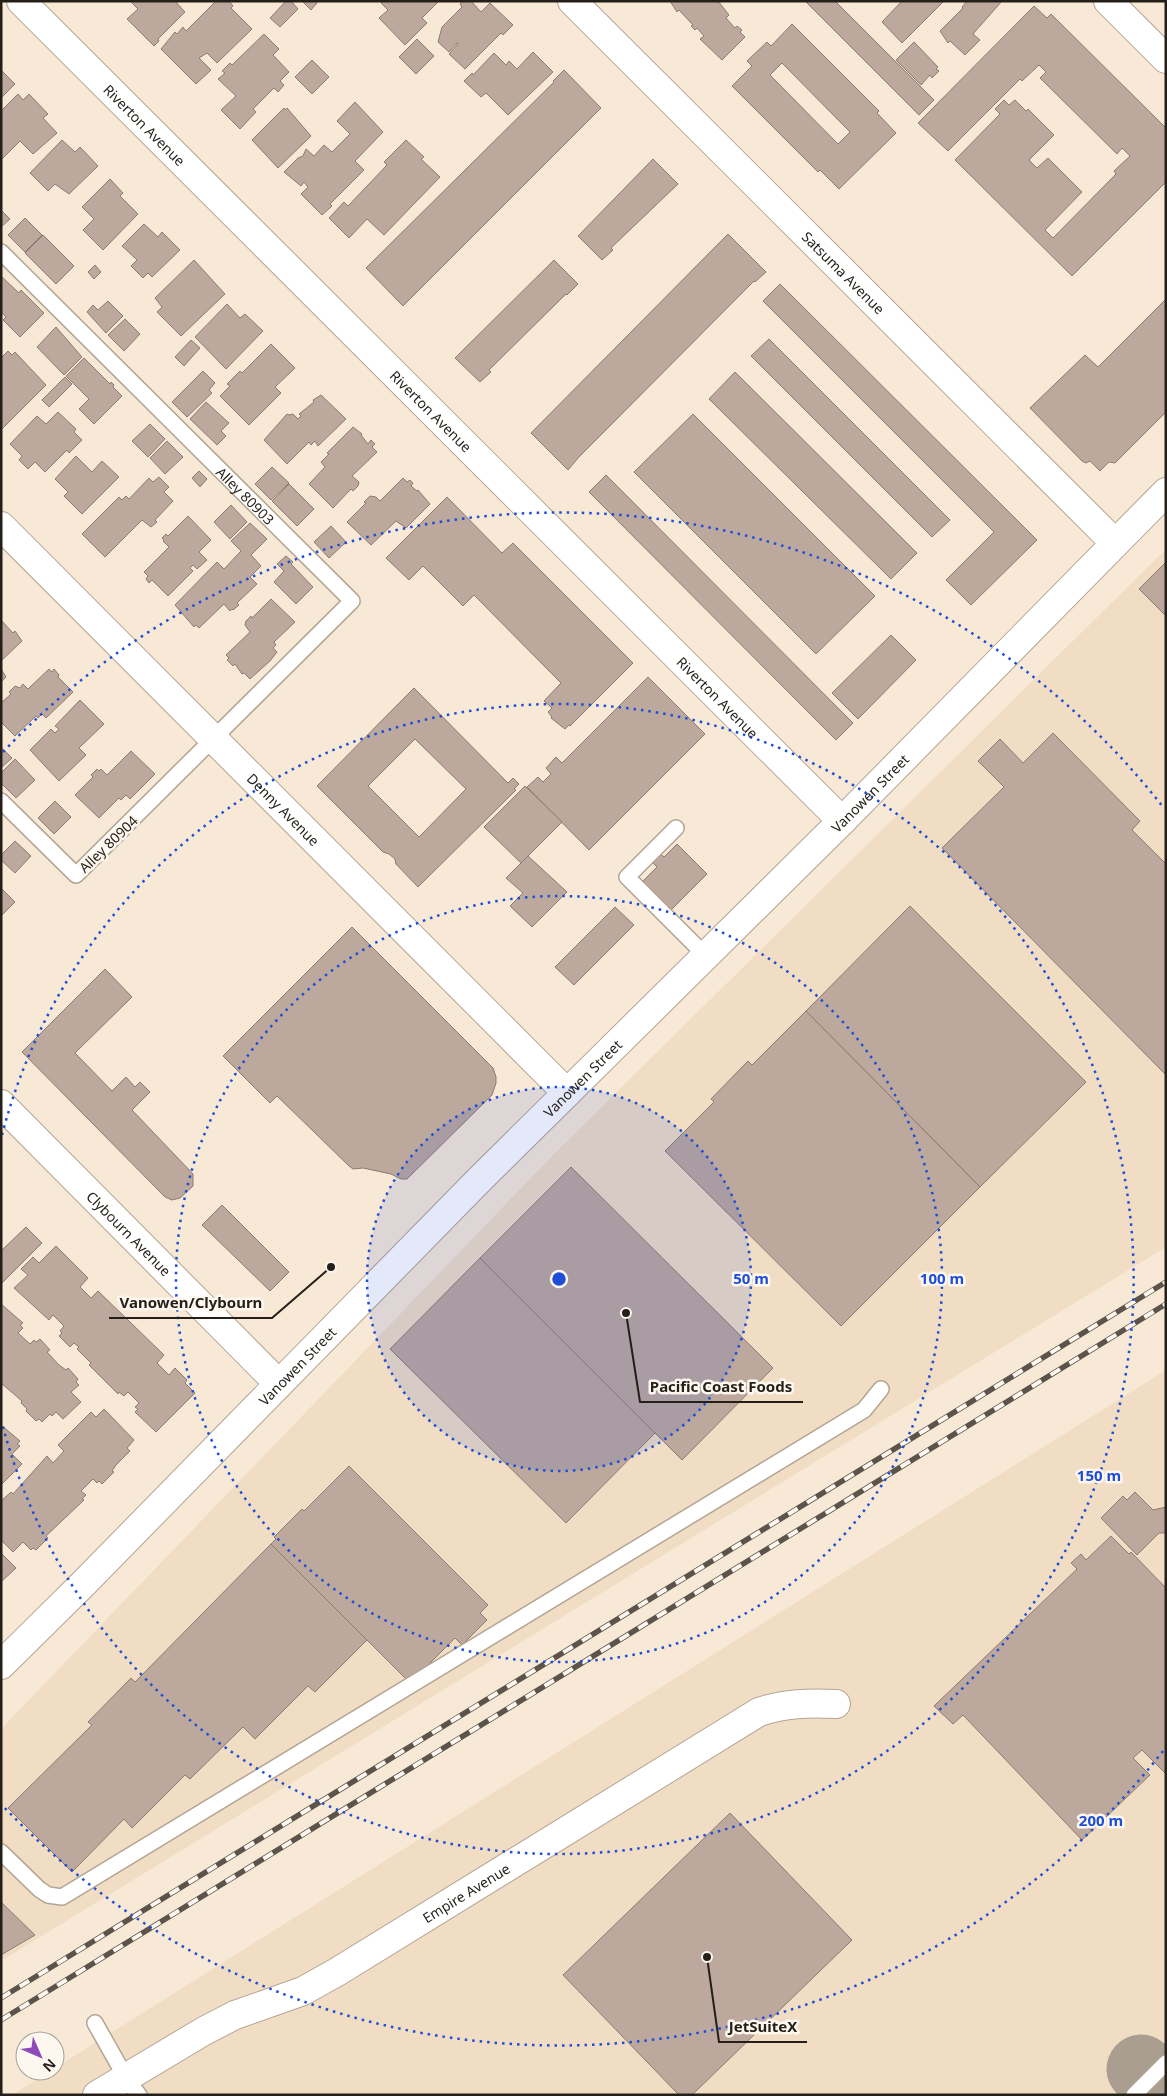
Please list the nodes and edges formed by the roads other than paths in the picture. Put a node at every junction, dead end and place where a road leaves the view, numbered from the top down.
1 (21, 1) edge
2 (572, 1) edge
3 (1108, 1) edge
4 (1166, 59) edge
5 (1, 252) edge
6 (1166, 492) edge
7 (1, 526) edge
8 (1115, 543) junction
9 (214, 740) junction
10 (1, 801) edge
11 (842, 820) junction
12 (676, 828) dead end
13 (705, 955) junction
14 (567, 1093) junction
15 (1, 1104) edge
16 (279, 1384) junction
17 (881, 1389) dead end
18 (1, 1665) edge
19 (836, 1704) dead end
20 (1, 1852) edge
21 (95, 2023) dead end
22 (1166, 2063) edge
23 (132, 2086) edge
24 (97, 2095) edge
25 (1134, 2095) edge

1 - 11 street, Riverton Avenue
2 - 8 street, Satsuma Avenue
3 - 4 street
5 - 9 lane, Alley 80903
6 - 8 street, Vanowen Street
7 - 9 street, Denny Avenue
8 - 11 street, Vanowen Street
9 - 10 lane, Alley 80904
9 - 14 street, Denny Avenue
11 - 13 street, Vanowen Street
12 - 13 lane
13 - 14 street, Vanowen Street
14 - 16 street, Vanowen Street
15 - 16 street, Clybourn Avenue
16 - 18 street, Vanowen Street
17 - 20 lane
19 - 23 street, Empire Avenue
21 - 23 lane
22 - 25 lane
23 - 24 street, Empire Avenue

